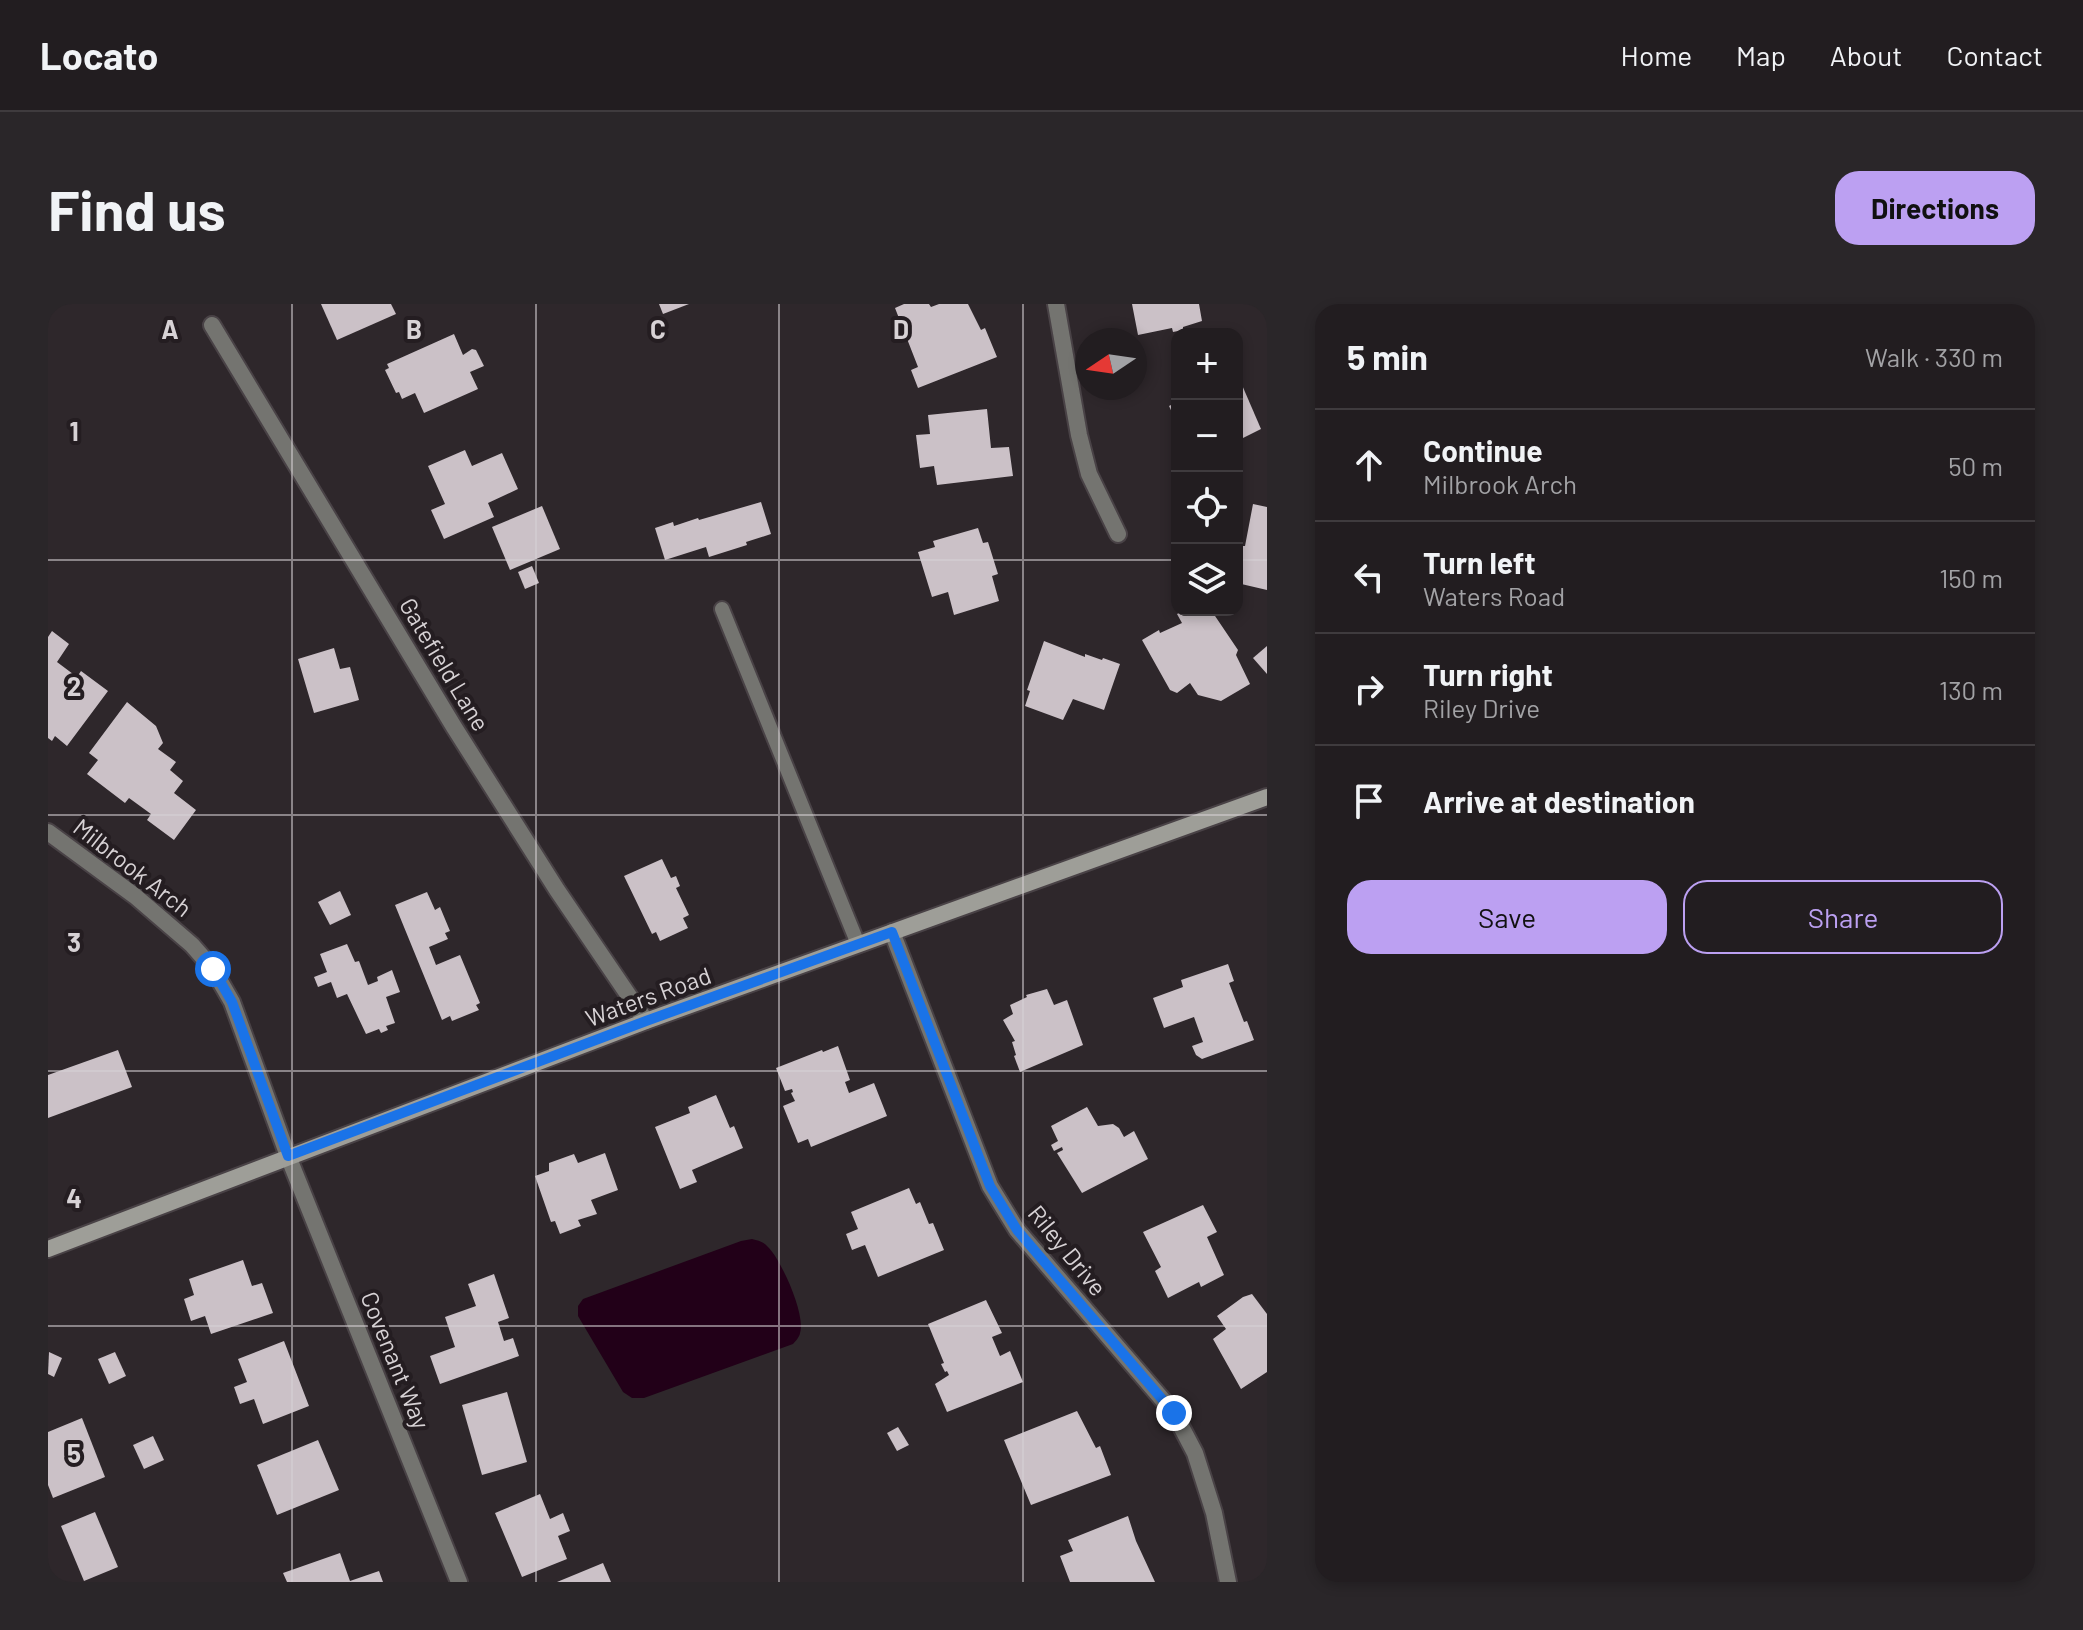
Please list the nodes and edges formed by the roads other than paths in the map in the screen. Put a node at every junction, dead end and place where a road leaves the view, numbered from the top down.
1 (1056, 304) edge
2 (212, 325) dead end
3 (1118, 534) dead end
4 (722, 609) dead end
5 (1267, 797) edge
6 (48, 832) edge
7 (892, 932) junction
8 (858, 944) junction
9 (646, 1021) junction
10 (288, 1156) junction
11 (48, 1249) edge
12 (459, 1582) edge
13 (1228, 1582) edge

1 - 3 street
2 - 9 street, Gatefield Lane
4 - 8 lane
5 - 7 street, Waters Road
6 - 10 street, Milbrook Arch
7 - 8 street, Waters Road
7 - 13 street, Riley Drive
8 - 9 street, Waters Road
9 - 10 street, Waters Road
10 - 11 street, Waters Road
10 - 12 street, Covenant Way

